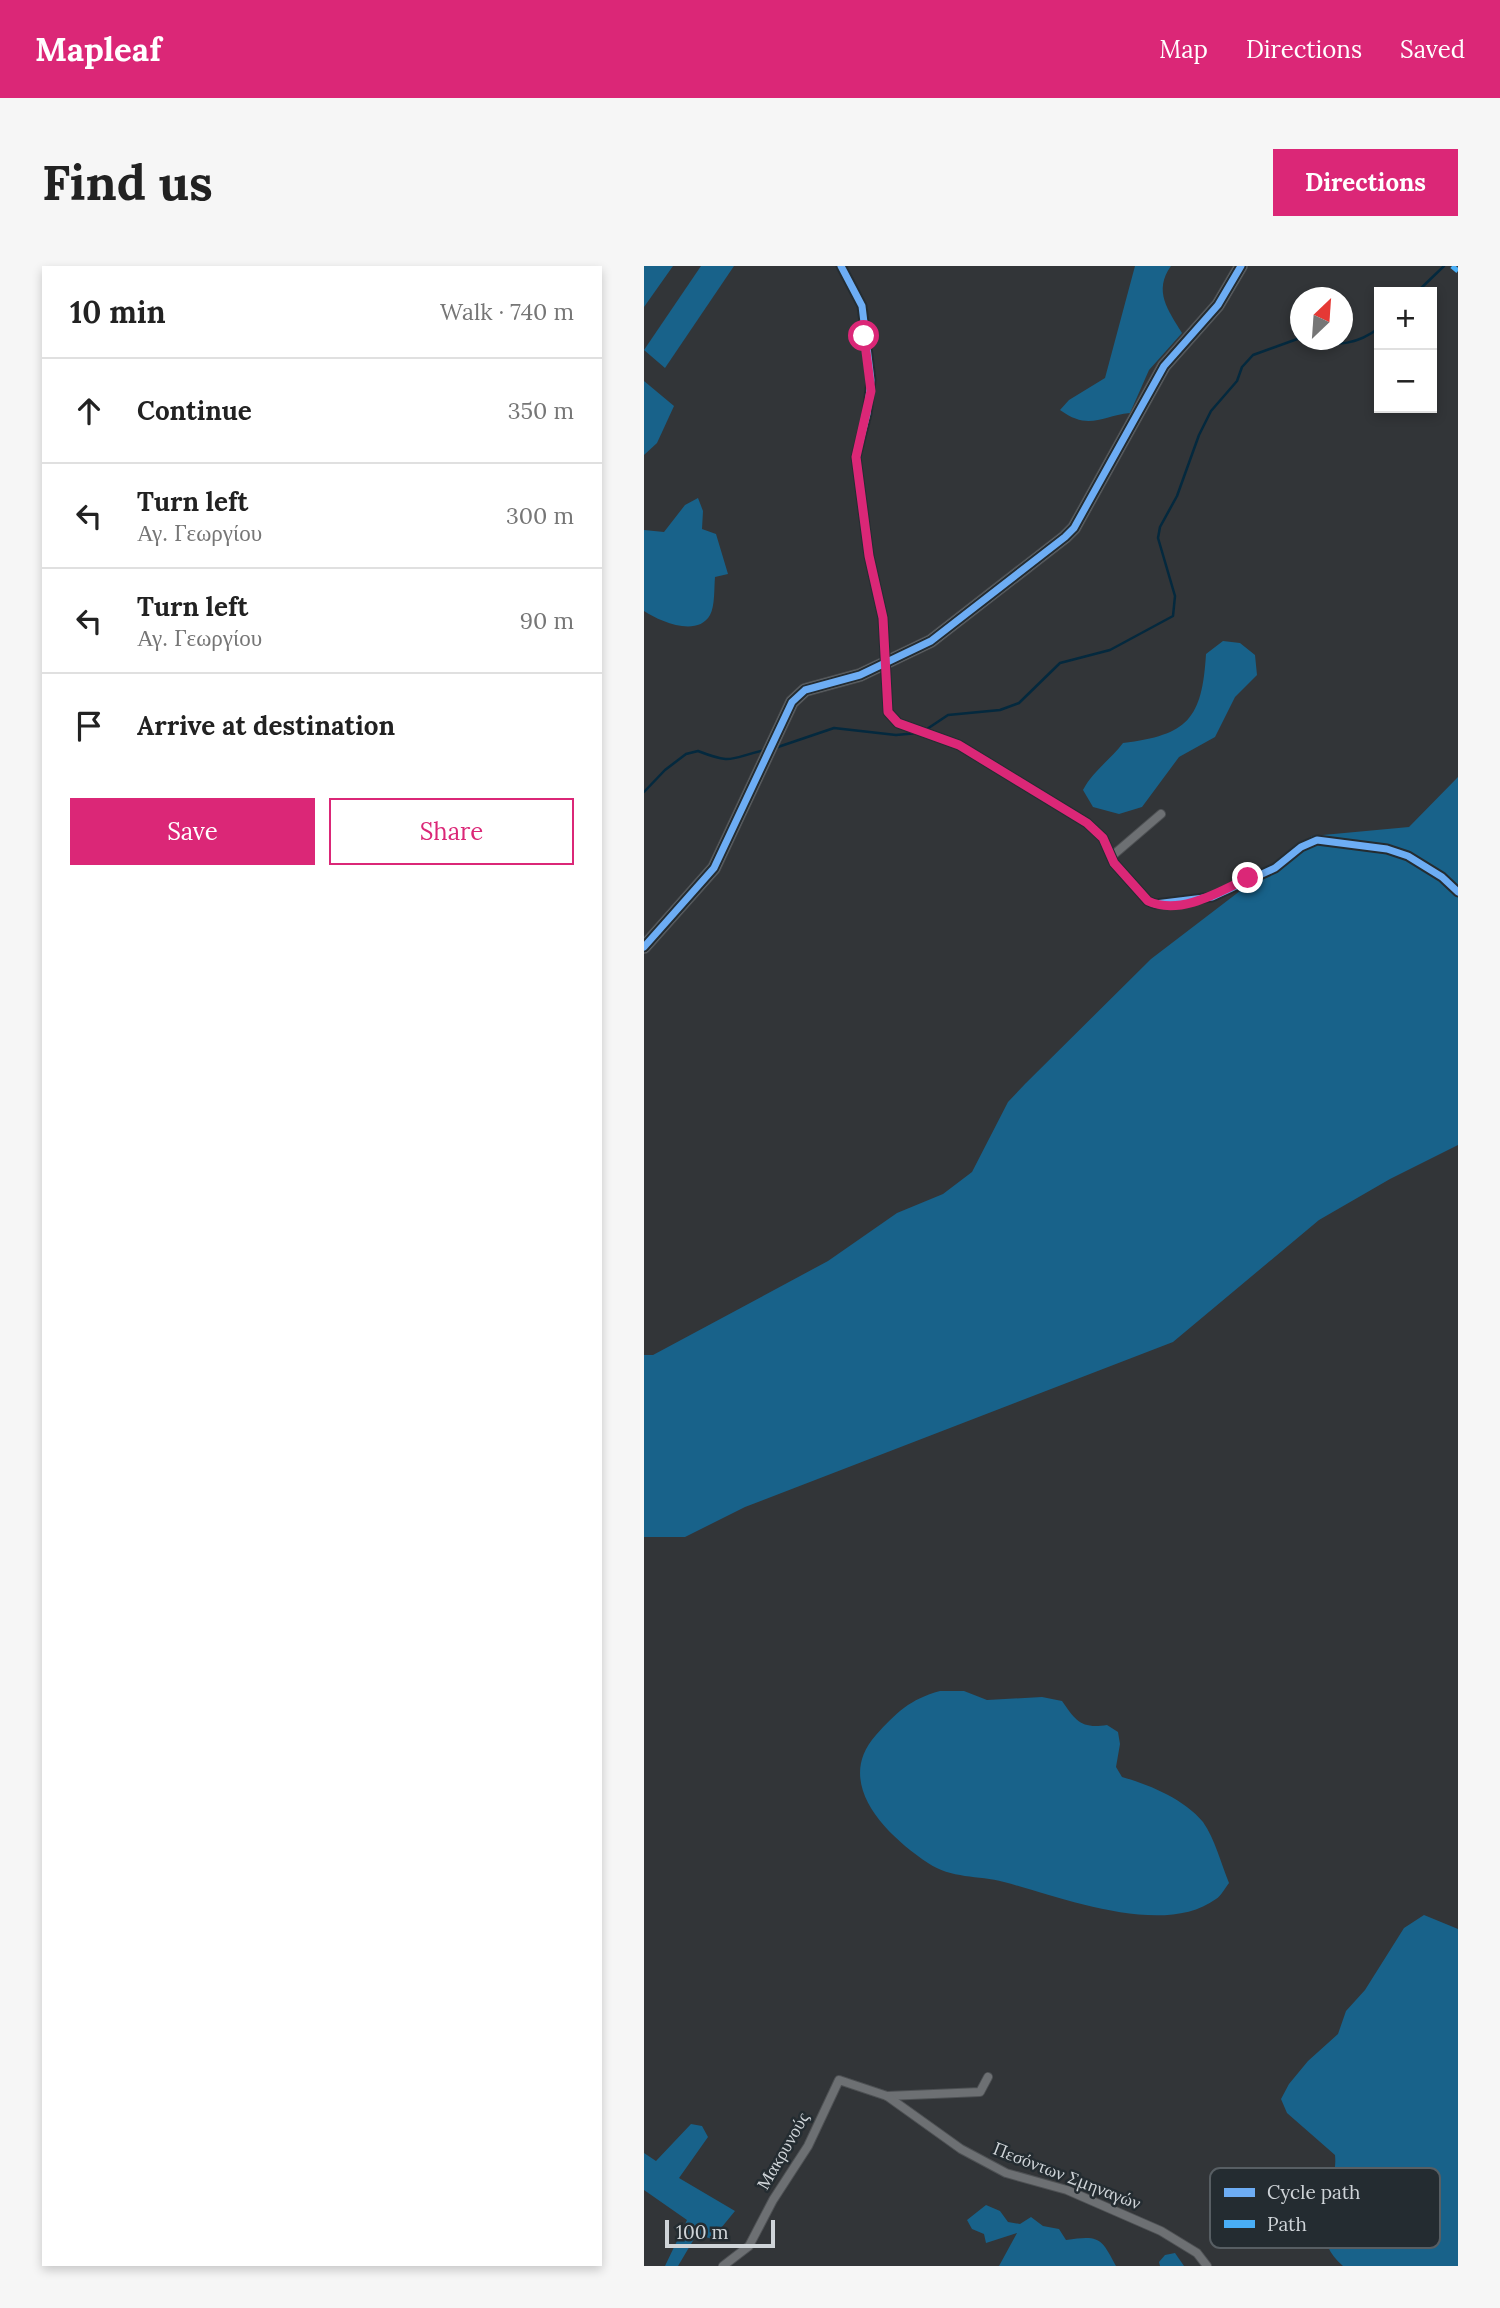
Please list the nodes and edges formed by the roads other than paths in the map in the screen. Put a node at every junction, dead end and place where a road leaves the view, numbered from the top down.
1 (841, 266) edge
2 (1241, 266) edge
3 (885, 665) junction
4 (1161, 814) dead end
5 (1112, 856) junction
6 (1458, 892) edge
7 (644, 947) edge
8 (988, 2077) dead end
9 (839, 2080) joint
10 (887, 2096) junction
11 (723, 2266) edge
12 (1207, 2266) edge

1 - 3 street
2 - 3 street
3 - 5 street
3 - 7 street
4 - 5 street
5 - 6 street
8 - 10 street
9 - 10 street, Πεσόντων Σμηναγών
9 - 11 street, Μακρυνούς
10 - 12 street, Πεσόντων Σμηναγών

